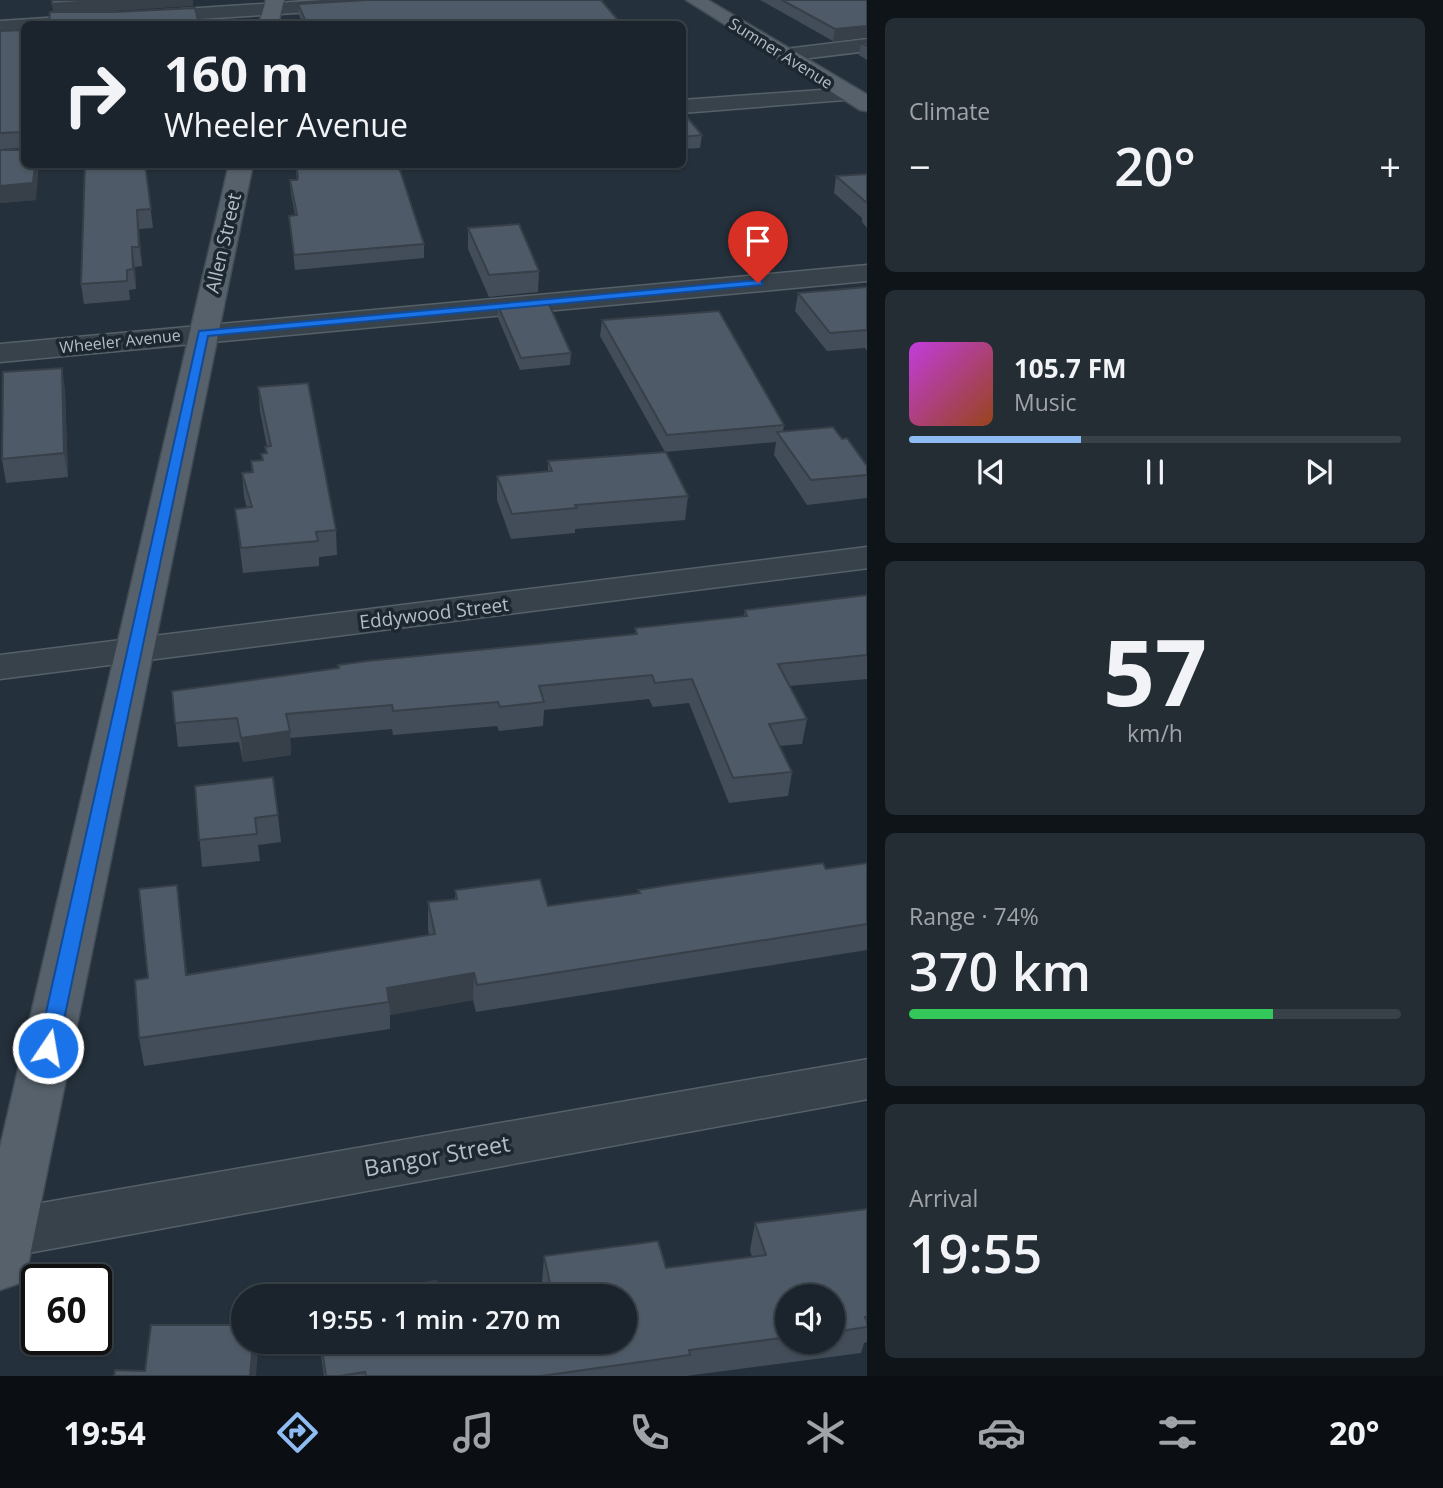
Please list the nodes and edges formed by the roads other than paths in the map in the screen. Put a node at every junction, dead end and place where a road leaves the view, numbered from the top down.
1 (410, 0) edge
2 (695, 0) edge
3 (272, 11) edge
4 (89, 21) edge
5 (21, 25) edge
6 (0, 27) edge
7 (867, 45) edge
8 (785, 55) junction
9 (858, 100) edge
10 (686, 107) edge
11 (240, 168) edge
12 (867, 273) edge
13 (203, 333) junction
14 (0, 353) edge
15 (867, 557) edge
16 (135, 651) junction
17 (0, 667) edge
18 (867, 1079) edge
19 (4, 1249) edge

1 - 3 street
2 - 8 main road, Sumner Avenue
3 - 4 street
5 - 6 street
7 - 8 street
8 - 9 main road, Sumner Avenue
9 - 10 street
11 - 13 main road, Allen Street
12 - 13 street, Wheeler Avenue
13 - 14 street, Wheeler Avenue
13 - 16 main road, Allen Street
15 - 16 street, Eddywood Street
16 - 17 street, Eddywood Street
16 - 19 main road, Allen Street
18 - 19 street, Bangor Street

